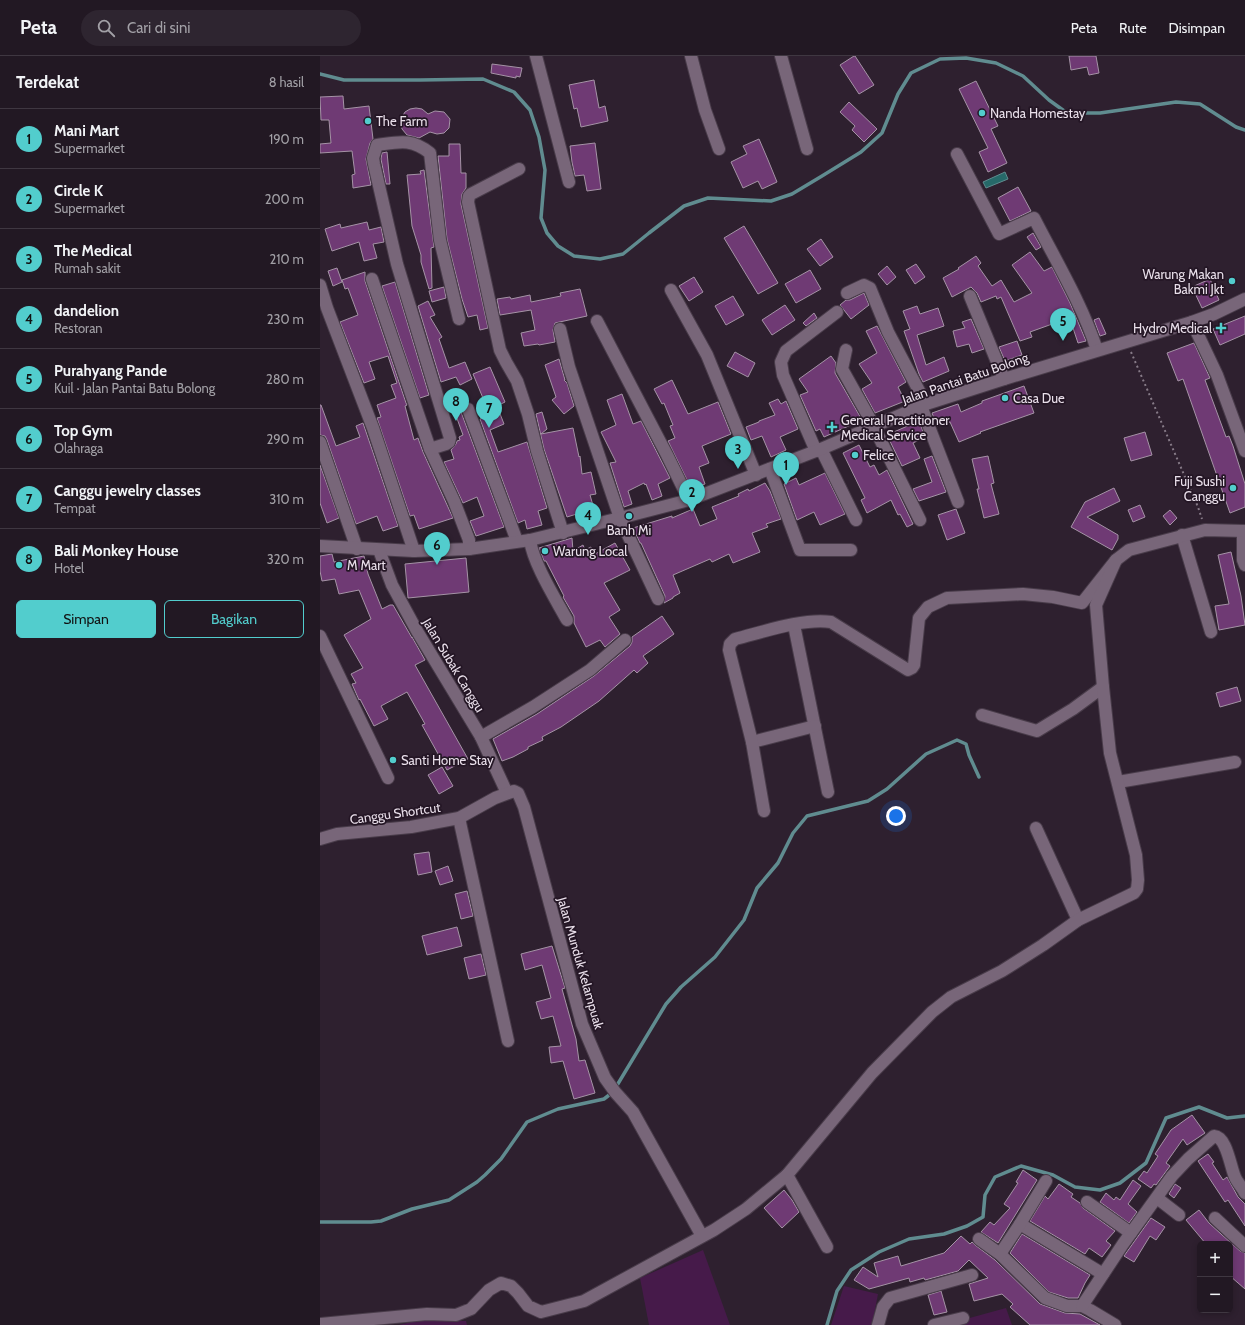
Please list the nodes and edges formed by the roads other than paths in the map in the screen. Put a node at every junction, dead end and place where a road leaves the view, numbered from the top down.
1 (536, 56) edge
2 (691, 56) edge
3 (781, 56) edge
4 (719, 149) dead end
5 (807, 150) dead end
6 (957, 154) dead end
7 (519, 169) dead end
8 (568, 182) dead end
9 (372, 279) dead end
10 (320, 285) edge
11 (671, 290) dead end
12 (847, 293) dead end
13 (970, 296) dead end
14 (1245, 299) edge
15 (836, 312) dead end
16 (459, 319) dead end
17 (597, 321) dead end
18 (1192, 322) junction
19 (560, 329) dead end
20 (846, 350) dead end
21 (1097, 350) junction
22 (1004, 379) junction
23 (923, 405) junction
24 (468, 409) dead end
25 (873, 426) junction
26 (320, 442) edge
27 (430, 449) junction
28 (818, 450) junction
29 (1245, 451) edge
30 (770, 469) junction
31 (756, 475) junction
32 (689, 500) junction
33 (958, 502) dead end
34 (620, 518) junction
35 (856, 520) dead end
36 (920, 520) dead end
37 (1244, 531) edge
38 (563, 532) junction
39 (1182, 535) junction
40 (524, 540) junction
41 (320, 546) edge
42 (357, 549) junction
43 (469, 549) junction
44 (379, 550) junction
45 (851, 550) dead end
46 (414, 551) junction
47 (1116, 560) junction
48 (1245, 565) edge
49 (658, 599) dead end
50 (567, 620) dead end
51 (794, 624) junction
52 (1211, 632) dead end
53 (320, 636) edge
54 (625, 640) dead end
55 (1103, 687) junction
56 (982, 715) dead end
57 (815, 726) junction
58 (481, 737) junction
59 (752, 742) junction
60 (1235, 762) dead end
61 (388, 778) dead end
62 (1118, 782) junction
63 (828, 792) dead end
64 (512, 793) junction
65 (764, 811) dead end
66 (459, 818) junction
67 (1036, 828) dead end
68 (320, 839) edge
69 (1078, 920) junction
70 (508, 1041) dead end
71 (787, 1175) junction
72 (1046, 1181) dead end
73 (1245, 1193) edge
74 (1156, 1198) junction
75 (1087, 1202) dead end
76 (1179, 1215) dead end
77 (1215, 1218) dead end
78 (1020, 1224) junction
79 (1131, 1233) junction
80 (702, 1236) junction
81 (979, 1239) dead end
82 (1245, 1246) edge
83 (827, 1247) dead end
84 (1000, 1254) junction
85 (1103, 1274) junction
86 (972, 1275) dead end
87 (1082, 1306) junction
88 (963, 1318) dead end
89 (320, 1324) edge
90 (878, 1325) edge
91 (934, 1325) edge
92 (1115, 1325) edge

1 - 8 street
2 - 4 street
3 - 5 street
6 - 21 street
7 - 38 street
9 - 27 street
10 - 46 street
11 - 31 street
12 - 23 street
13 - 22 street
14 - 18 street, Jalan Pantai Batu Bolong
15 - 28 street
16 - 27 street
17 - 32 street
18 - 21 street, Jalan Pantai Batu Bolong
18 - 29 street
19 - 34 street
20 - 25 street
21 - 22 street, Jalan Pantai Batu Bolong
22 - 23 street, Jalan Pantai Batu Bolong
23 - 25 street, Jalan Pantai Batu Bolong
23 - 33 street
24 - 40 street
25 - 28 street, Jalan Pantai Batu Bolong
25 - 36 street
26 - 42 street
27 - 43 street
28 - 30 street, Jalan Pantai Batu Bolong
28 - 35 street
30 - 31 street, Jalan Pantai Batu Bolong
30 - 45 street
31 - 32 street, Jalan Pantai Batu Bolong
32 - 34 street, Jalan Pantai Batu Bolong
34 - 38 street, Jalan Pantai Batu Bolong
34 - 49 street
37 - 39 street
37 - 48 street
38 - 40 street, Jalan Pantai Batu Bolong
39 - 47 street
39 - 52 street
40 - 43 street, Jalan Pantai Batu Bolong
40 - 50 street
41 - 42 street, Jalan Pantai Batu Bolong
42 - 44 street, Jalan Pantai Batu Bolong
43 - 46 street, Jalan Pantai Batu Bolong
44 - 46 street, Jalan Pantai Batu Bolong
44 - 58 street, Jalan Subak Canggu
47 - 51 street
47 - 55 street
51 - 57 street
51 - 59 street
53 - 61 street
54 - 58 street
55 - 56 street
55 - 62 street
57 - 59 street
57 - 63 street
58 - 64 street, Jalan Subak Canggu
59 - 65 street
60 - 62 street
62 - 69 street
64 - 66 street, Canggu Shortcut
64 - 80 street, Jalan Munduk Kelampuak
66 - 68 street, Canggu Shortcut
66 - 70 street
67 - 69 street
69 - 71 street
71 - 80 street
71 - 83 street
72 - 78 street
73 - 74 street
74 - 76 street
74 - 79 street
75 - 79 street
77 - 82 street
78 - 84 street
78 - 85 street
79 - 85 street
80 - 89 street
81 - 84 street
84 - 87 street
85 - 87 street
86 - 90 street
87 - 92 street
88 - 91 street

